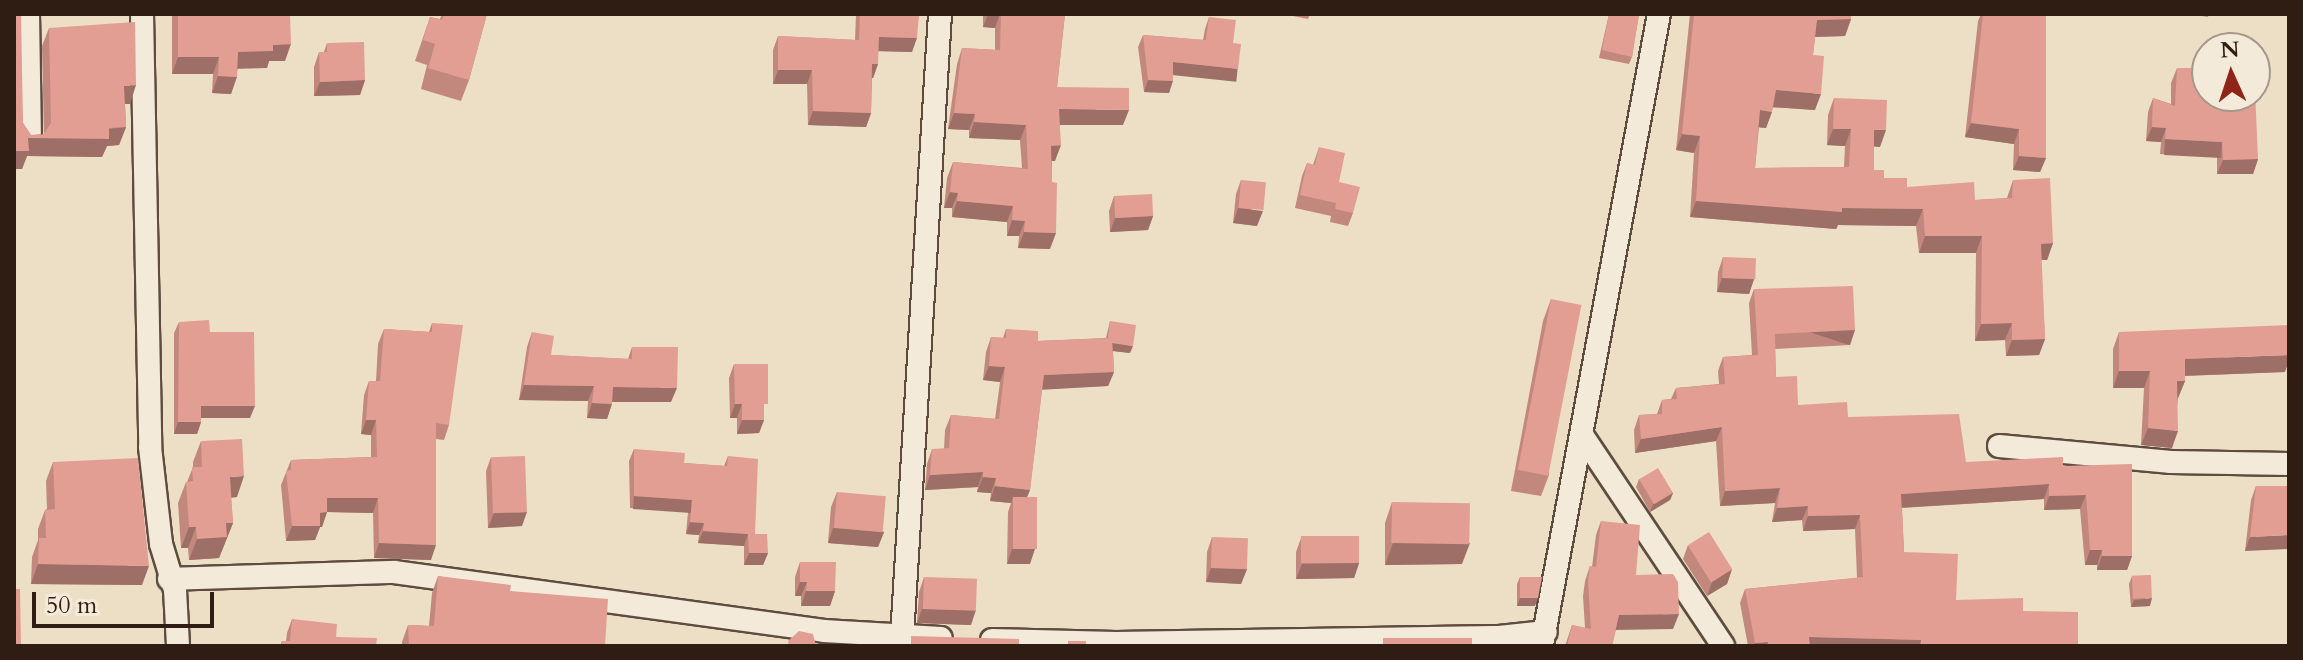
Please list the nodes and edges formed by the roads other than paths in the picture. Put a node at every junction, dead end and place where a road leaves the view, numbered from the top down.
1 (28, 14) edge
2 (142, 14) edge
3 (940, 14) edge
4 (1659, 14) edge
5 (30, 141) edge
6 (1584, 438) junction
7 (1999, 446) dead end
8 (2289, 464) edge
9 (169, 579) junction
10 (902, 637) junction
11 (1544, 639) edge
12 (178, 646) edge
13 (1723, 646) edge

1 - 5 street
2 - 9 street
3 - 10 street
4 - 6 street
6 - 11 street
6 - 13 street
7 - 8 street
9 - 10 street
9 - 12 street
10 - 11 street

